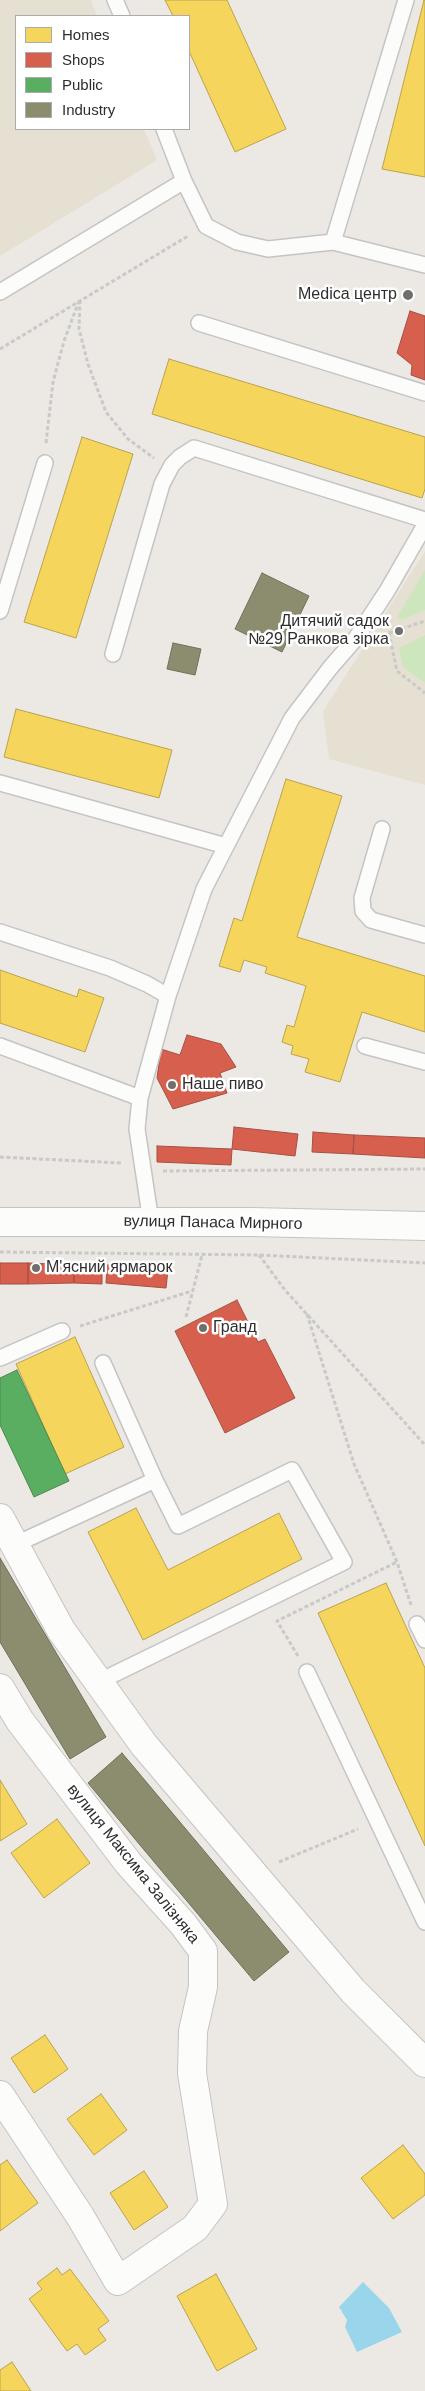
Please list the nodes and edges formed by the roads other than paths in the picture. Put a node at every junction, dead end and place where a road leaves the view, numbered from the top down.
1 (116, 0) edge
2 (406, 0) edge
3 (122, 15) edge
4 (164, 130) edge
5 (184, 180) junction
6 (333, 242) junction
7 (425, 265) edge
8 (0, 292) edge
9 (200, 323) dead end
10 (425, 393) edge
11 (45, 464) road end
12 (425, 520) edge
13 (425, 525) edge
14 (0, 611) edge
15 (113, 654) dead end
16 (0, 783) edge
17 (382, 829) dead end
18 (226, 846) junction
19 (0, 932) edge
20 (425, 935) edge
21 (168, 996) junction
22 (0, 1046) edge
23 (365, 1046) dead end
24 (425, 1062) edge
25 (140, 1098) junction
26 (0, 1222) edge
27 (151, 1222) junction
28 (425, 1226) edge
29 (62, 1331) road end
30 (0, 1358) edge
31 (103, 1363) dead end
32 (155, 1480) junction
33 (0, 1518) edge
34 (14, 1545) junction
35 (417, 1624) road end
36 (425, 1640) edge
37 (307, 1672) road end
38 (98, 1682) junction
39 (0, 1688) edge
40 (425, 1922) edge
41 (425, 2063) edge
42 (0, 2095) edge

1 - 3 lane
2 - 6 lane
4 - 5 lane
5 - 6 lane
5 - 8 lane
6 - 7 lane
9 - 10 lane
11 - 14 lane
12 - 15 lane
13 - 18 lane
16 - 18 lane
17 - 20 lane
18 - 21 lane
19 - 21 lane
21 - 25 lane
22 - 25 lane
23 - 24 lane
25 - 27 lane
26 - 27 street, вулиця Панаса Мирного
27 - 28 street, вулиця Панаса Мирного
29 - 30 lane
31 - 32 lane
32 - 34 lane
32 - 38 lane
33 - 34 street
34 - 38 street
35 - 36 lane
37 - 40 lane
38 - 41 street
39 - 42 street, вулиця Максима Залізняка

